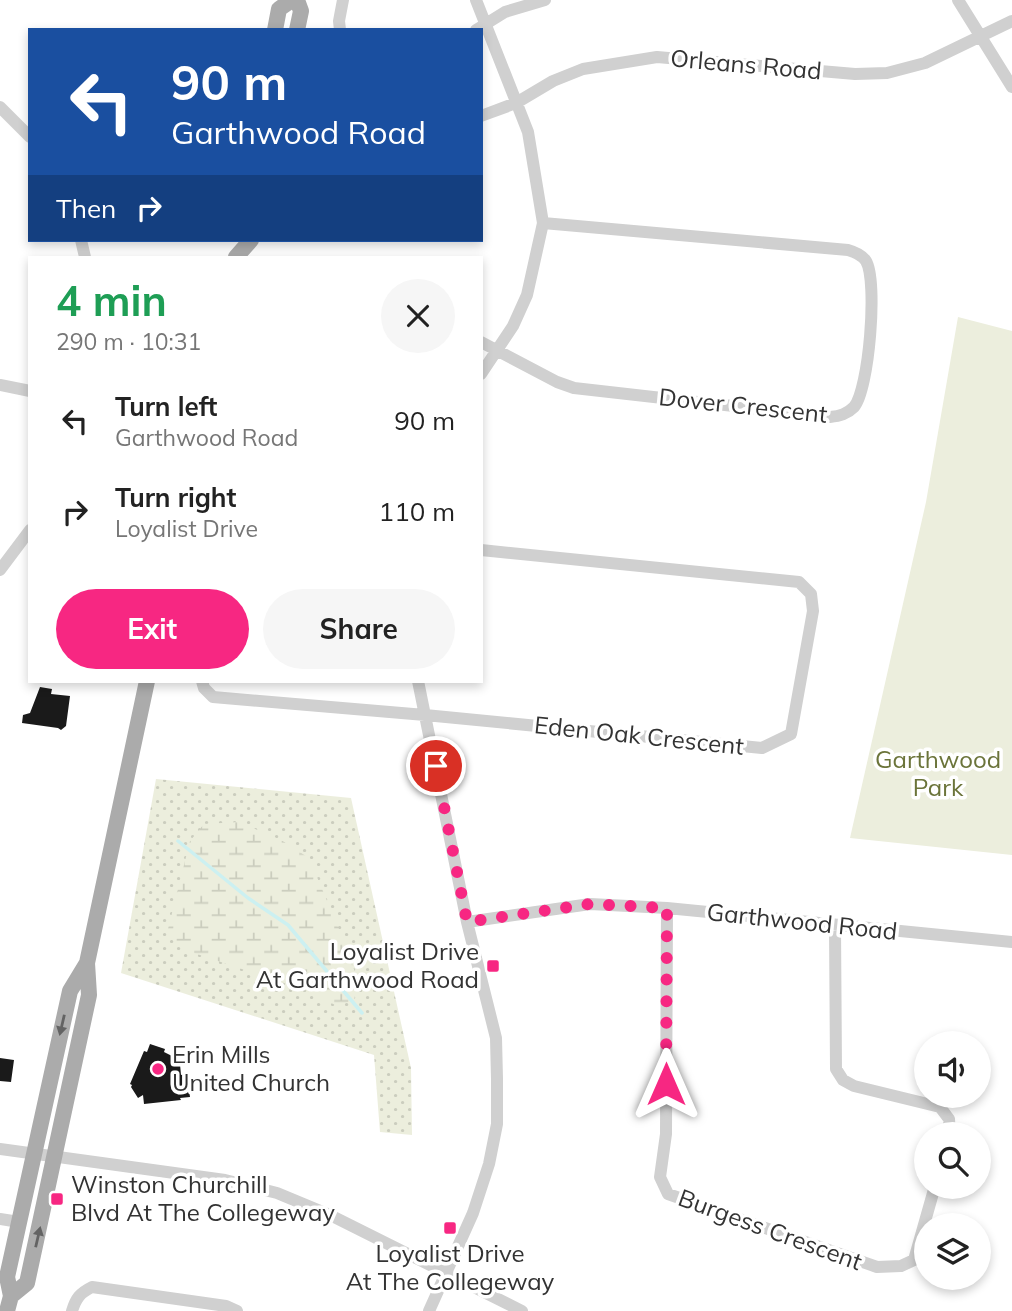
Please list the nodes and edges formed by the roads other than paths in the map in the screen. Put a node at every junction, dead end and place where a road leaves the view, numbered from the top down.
1 (295, 0) edge
2 (343, 0) edge
3 (476, 0) edge
4 (545, 0) edge
5 (958, 0) edge
6 (1012, 21) edge
7 (481, 27) edge
8 (275, 28) edge
9 (297, 28) edge
10 (340, 28) edge
11 (483, 31) edge
12 (980, 35) junction
13 (1012, 87) edge
14 (516, 103) junction
15 (0, 107) edge
16 (483, 116) edge
17 (28, 135) edge
18 (543, 223) junction
19 (249, 242) edge
20 (236, 256) edge
21 (483, 343) edge
22 (496, 352) junction
23 (483, 371) edge
24 (0, 384) edge
25 (28, 391) edge
26 (28, 533) edge
27 (483, 550) edge
28 (0, 570) edge
29 (146, 683) edge
30 (203, 683) edge
31 (418, 683) edge
32 (425, 715) junction
33 (667, 908) junction
34 (467, 922) junction
35 (835, 927) junction
36 (1012, 942) edge
37 (88, 963) junction
38 (949, 1122) edge
39 (0, 1149) edge
40 (34, 1153) junction
41 (56, 1157) junction
42 (931, 1199) edge
43 (0, 1219) edge
44 (19, 1222) junction
45 (446, 1273) junction
46 (6, 1299) edge
47 (72, 1311) edge
48 (237, 1311) edge
49 (429, 1311) edge
50 (522, 1311) edge

1 - 8 main road
1 - 9 main road
2 - 10 street
3 - 7 street
4 - 7 street
5 - 12 street
6 - 12 street, Orleans Road
11 - 14 street
12 - 13 street
12 - 14 street, Orleans Road
14 - 16 street, Orleans Road
14 - 18 street
15 - 17 street
18 - 22 street
18 - 22 street, Dover Crescent
19 - 20 main road
21 - 22 street, Dover Crescent
22 - 23 street
24 - 25 street
26 - 28 street
27 - 32 street, Eden Oak Crescent
29 - 37 main road
30 - 32 street
31 - 32 street
32 - 34 street
33 - 34 street, Garthwood Road
33 - 35 street, Garthwood Road
33 - 42 street, Burgess Crescent
34 - 45 street
35 - 36 street, Garthwood Road
35 - 38 street
37 -> 40 main road
37 - 41 main road
39 - 40 street
40 - 41 street
40 - 44 main road
41 - 45 street
46 -> 41 main road
43 - 44 street
44 - 46 main road
45 - 49 street
45 - 50 street
47 - 48 street

